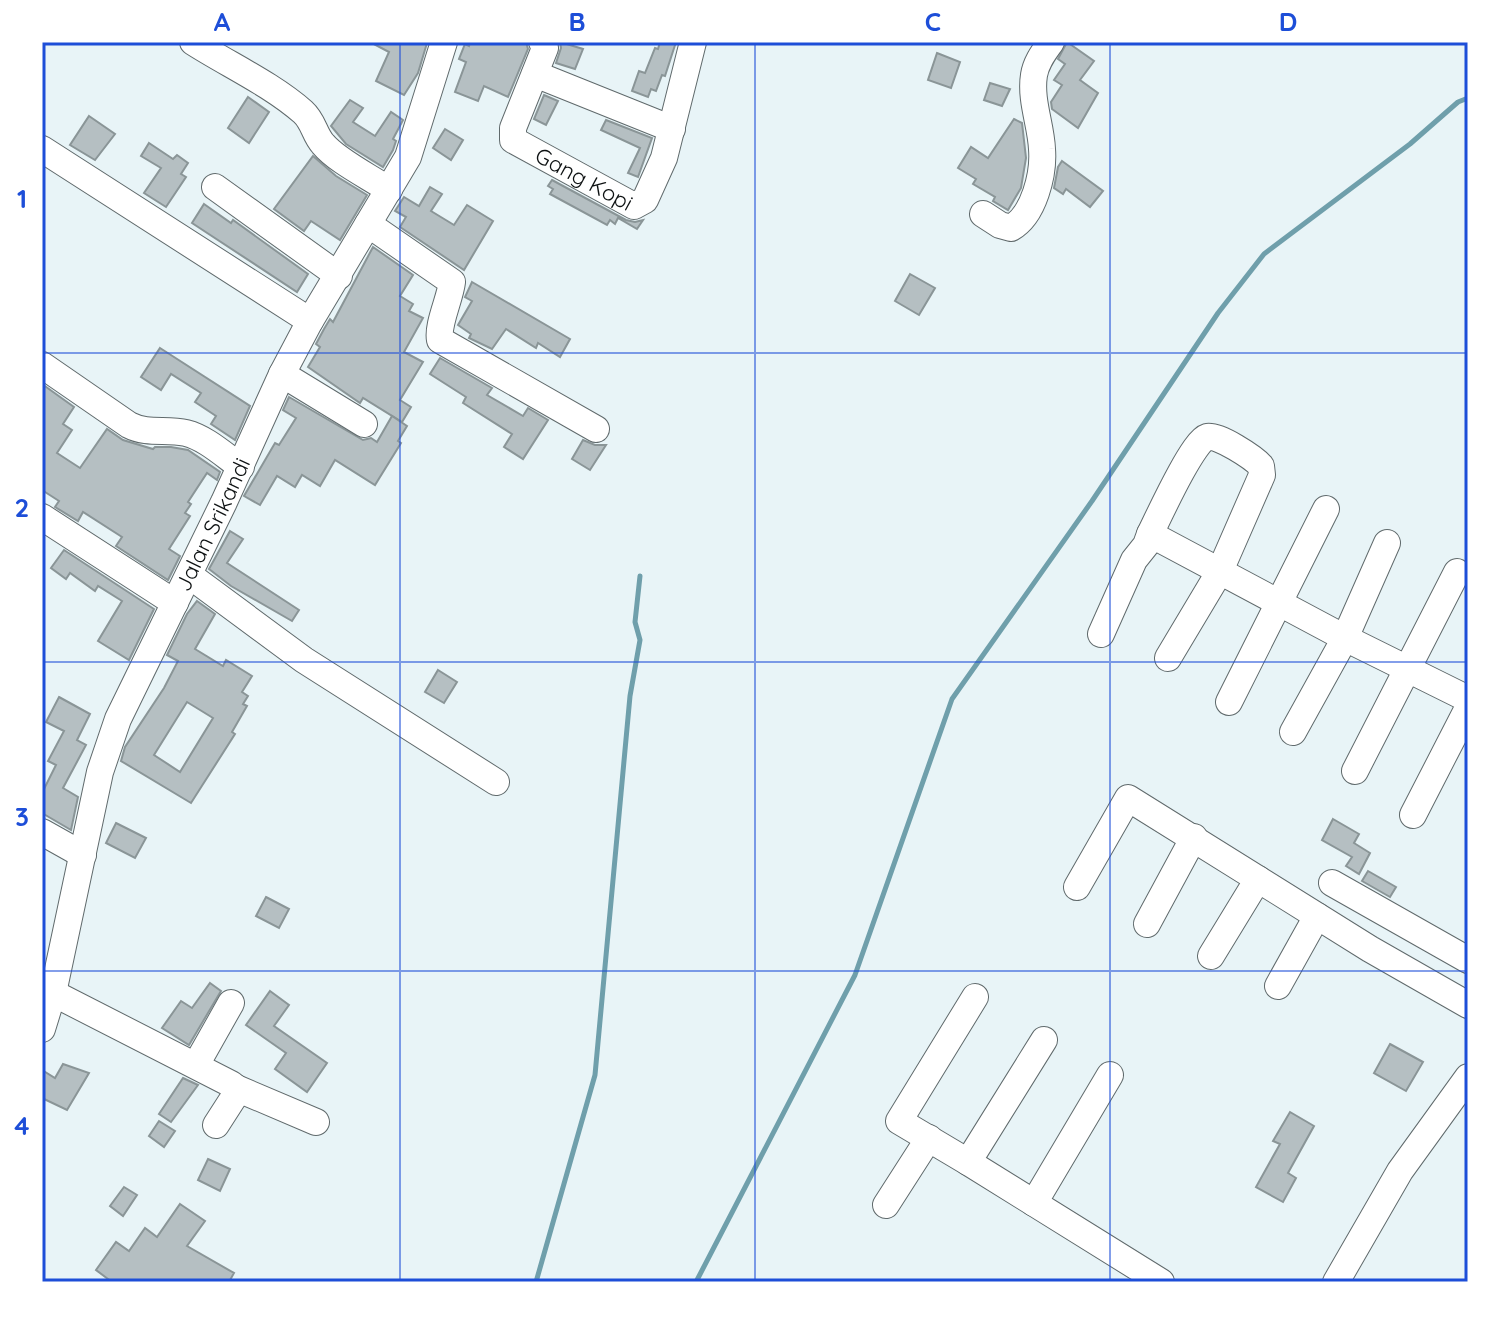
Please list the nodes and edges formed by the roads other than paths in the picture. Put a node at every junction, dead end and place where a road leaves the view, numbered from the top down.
1 (193, 42) edge
2 (444, 42) edge
3 (542, 42) edge
4 (693, 42) edge
5 (1051, 42) edge
6 (535, 74) junction
7 (672, 129) junction
8 (42, 149) edge
9 (215, 187) dead end
10 (389, 190) junction
11 (983, 214) dead end
12 (368, 224) junction
13 (339, 276) junction
14 (310, 321) junction
15 (42, 365) edge
16 (282, 374) junction
17 (364, 424) dead end
18 (596, 429) dead end
19 (241, 467) junction
20 (1326, 509) dead end
21 (42, 517) edge
22 (1150, 534) junction
23 (1387, 543) dead end
24 (1220, 571) junction
25 (1457, 572) dead end
26 (189, 575) junction
27 (175, 603) junction
28 (1278, 603) junction
29 (1101, 634) dead end
30 (1345, 638) junction
31 (1168, 658) dead end
32 (1406, 668) junction
33 (1468, 699) edge
34 (1229, 702) dead end
35 (1468, 708) edge
36 (1293, 732) dead end
37 (1355, 771) dead end
38 (496, 782) dead end
39 (1413, 815) dead end
40 (42, 832) edge
41 (1194, 837) junction
42 (83, 855) junction
43 (1258, 879) junction
44 (1332, 883) dead end
45 (1077, 887) dead end
46 (1317, 916) junction
47 (1147, 924) dead end
48 (1211, 956) dead end
49 (1468, 960) edge
50 (1278, 986) dead end
51 (53, 993) junction
52 (975, 997) dead end
53 (231, 1003) dead end
54 (1468, 1005) edge
55 (42, 1028) edge
56 (1044, 1040) dead end
57 (196, 1065) junction
58 (1110, 1075) dead end
59 (1468, 1077) edge
60 (236, 1088) junction
61 (316, 1122) dead end
62 (216, 1125) dead end
63 (929, 1138) junction
64 (968, 1162) junction
65 (1034, 1203) junction
66 (886, 1205) dead end
67 (1161, 1282) edge
68 (1336, 1282) edge

1 - 10 street
2 - 10 street, Jalan Srikandi
3 - 6 street, Gang Kopi
4 - 7 street, Gang Kopi
5 - 11 street
6 - 7 street
6 - 7 street, Gang Kopi
8 - 14 street
9 - 13 street
10 - 12 street, Jalan Srikandi
12 - 13 street, Jalan Srikandi
12 - 18 street
13 - 14 street, Jalan Srikandi
14 - 16 street, Jalan Srikandi
15 - 19 street
16 - 17 street
16 - 19 street, Jalan Srikandi
19 - 26 street, Jalan Srikandi
20 - 28 street
21 - 27 street
22 - 24 street
22 - 24 street
22 - 29 street
23 - 30 street
24 - 28 street
24 - 31 street
25 - 32 street
26 - 27 street, Jalan Srikandi
26 - 38 street
27 - 42 street, Jalan Srikandi
28 - 30 street
28 - 34 street
30 - 32 street
30 - 36 street
32 - 33 street
32 - 37 street
35 - 39 street
40 - 42 street
41 - 43 street
41 - 45 street
41 - 47 street
42 - 51 street, Jalan Srikandi
43 - 46 street
43 - 48 street
44 - 49 street
46 - 50 street
46 - 54 street
51 - 55 street, Jalan Srikandi
51 - 57 street
52 - 63 street
53 - 57 street
56 - 64 street
57 - 60 street
58 - 65 street
59 - 68 street
60 - 61 street
60 - 62 street
63 - 64 street
63 - 66 street
64 - 65 street
65 - 67 street

